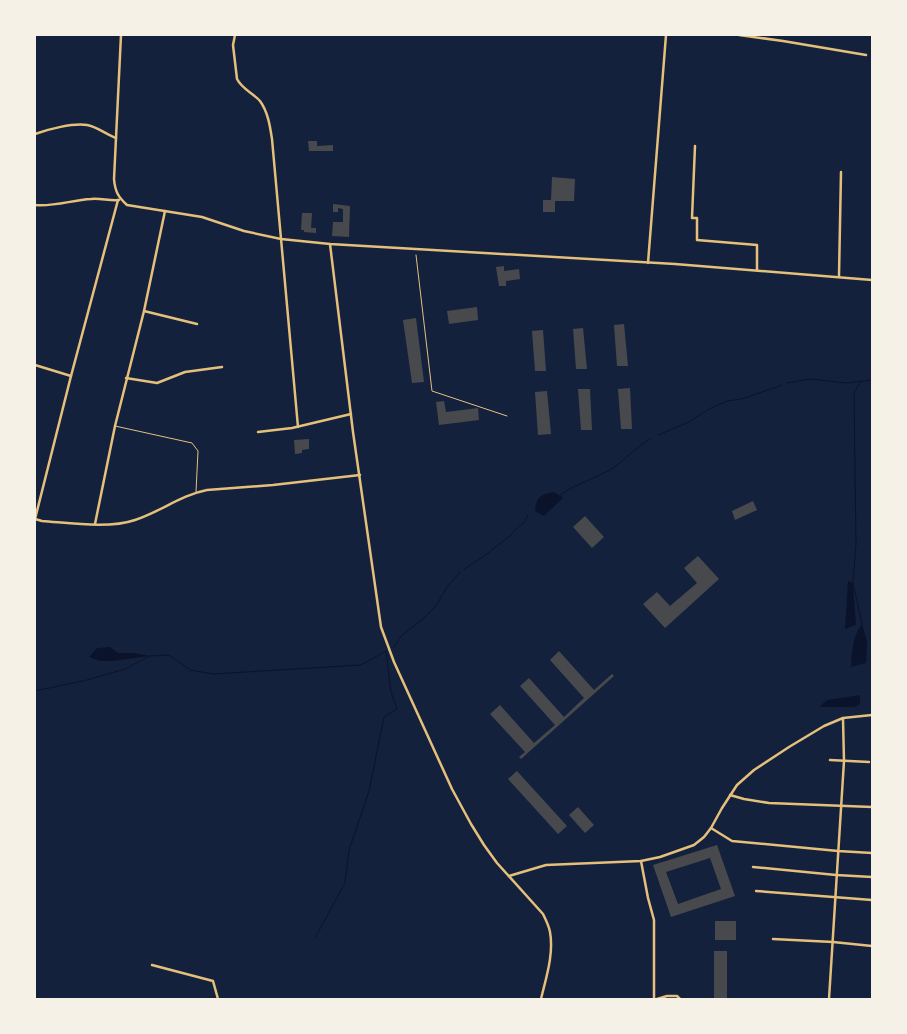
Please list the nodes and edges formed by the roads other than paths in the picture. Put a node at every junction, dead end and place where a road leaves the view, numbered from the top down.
1 (121, 35) edge
2 (235, 35) edge
3 (666, 35) edge
4 (739, 35) edge
5 (866, 56) dead end
6 (35, 134) edge
7 (116, 138) junction
8 (695, 146) dead end
9 (841, 172) dead end
10 (119, 200) junction
11 (35, 205) edge
12 (165, 211) junction
13 (281, 239) junction
14 (330, 244) junction
15 (416, 256) dead end
16 (648, 263) junction
17 (757, 270) junction
18 (838, 276) junction
19 (872, 280) edge
20 (144, 310) junction
21 (197, 324) dead end
22 (35, 366) edge
23 (222, 367) dead end
24 (71, 376) junction
25 (126, 378) junction
26 (351, 414) junction
27 (507, 416) dead end
28 (115, 426) junction
29 (298, 427) junction
30 (258, 432) dead end
31 (360, 475) junction
32 (196, 492) junction
33 (35, 520) edge
34 (95, 524) junction
35 (872, 715) edge
36 (843, 718) junction
37 (830, 760) dead end
38 (844, 761) junction
39 (869, 762) dead end
40 (730, 795) junction
41 (841, 806) junction
42 (872, 807) edge
43 (711, 828) junction
44 (838, 851) junction
45 (872, 853) edge
46 (641, 861) junction
47 (753, 867) dead end
48 (836, 875) junction
49 (509, 876) junction
50 (872, 877) edge
51 (756, 891) dead end
52 (835, 898) junction
53 (872, 900) edge
54 (772, 939) dead end
55 (832, 942) junction
56 (872, 946) edge
57 (152, 965) dead end
58 (218, 999) edge
59 (542, 999) edge
60 (656, 999) edge
61 (680, 999) edge
62 (829, 999) edge

1 - 7 street
2 - 13 street
3 - 16 street
4 - 5 street
6 - 7 street
7 - 10 street
8 - 17 street
9 - 18 street
10 - 11 street
10 - 12 street
10 - 24 street
12 - 13 street
12 - 20 street
13 - 14 street
13 - 29 street
14 - 16 street
14 - 26 street
15 - 27 lane
16 - 17 street
17 - 18 street
18 - 19 street
20 - 21 street
20 - 25 street
22 - 24 street
23 - 25 street
24 - 33 street
25 - 28 street
26 - 29 street
26 - 31 street
28 - 32 lane
28 - 34 street
29 - 30 street
31 - 32 street
31 - 49 street
32 - 34 street
33 - 34 street
35 - 36 street
36 - 38 street
36 - 40 street
37 - 38 street
38 - 39 street
38 - 41 street
40 - 41 street
40 - 43 street
41 - 42 street
41 - 44 street
43 - 44 street
43 - 46 street
44 - 45 street
44 - 48 street
46 - 49 street
46 - 60 street
47 - 48 street
48 - 50 street
48 - 52 street
49 - 59 street
51 - 52 street
52 - 53 street
52 - 55 street
54 - 55 street
55 - 56 street
55 - 62 street
57 - 58 street
60 - 61 street

